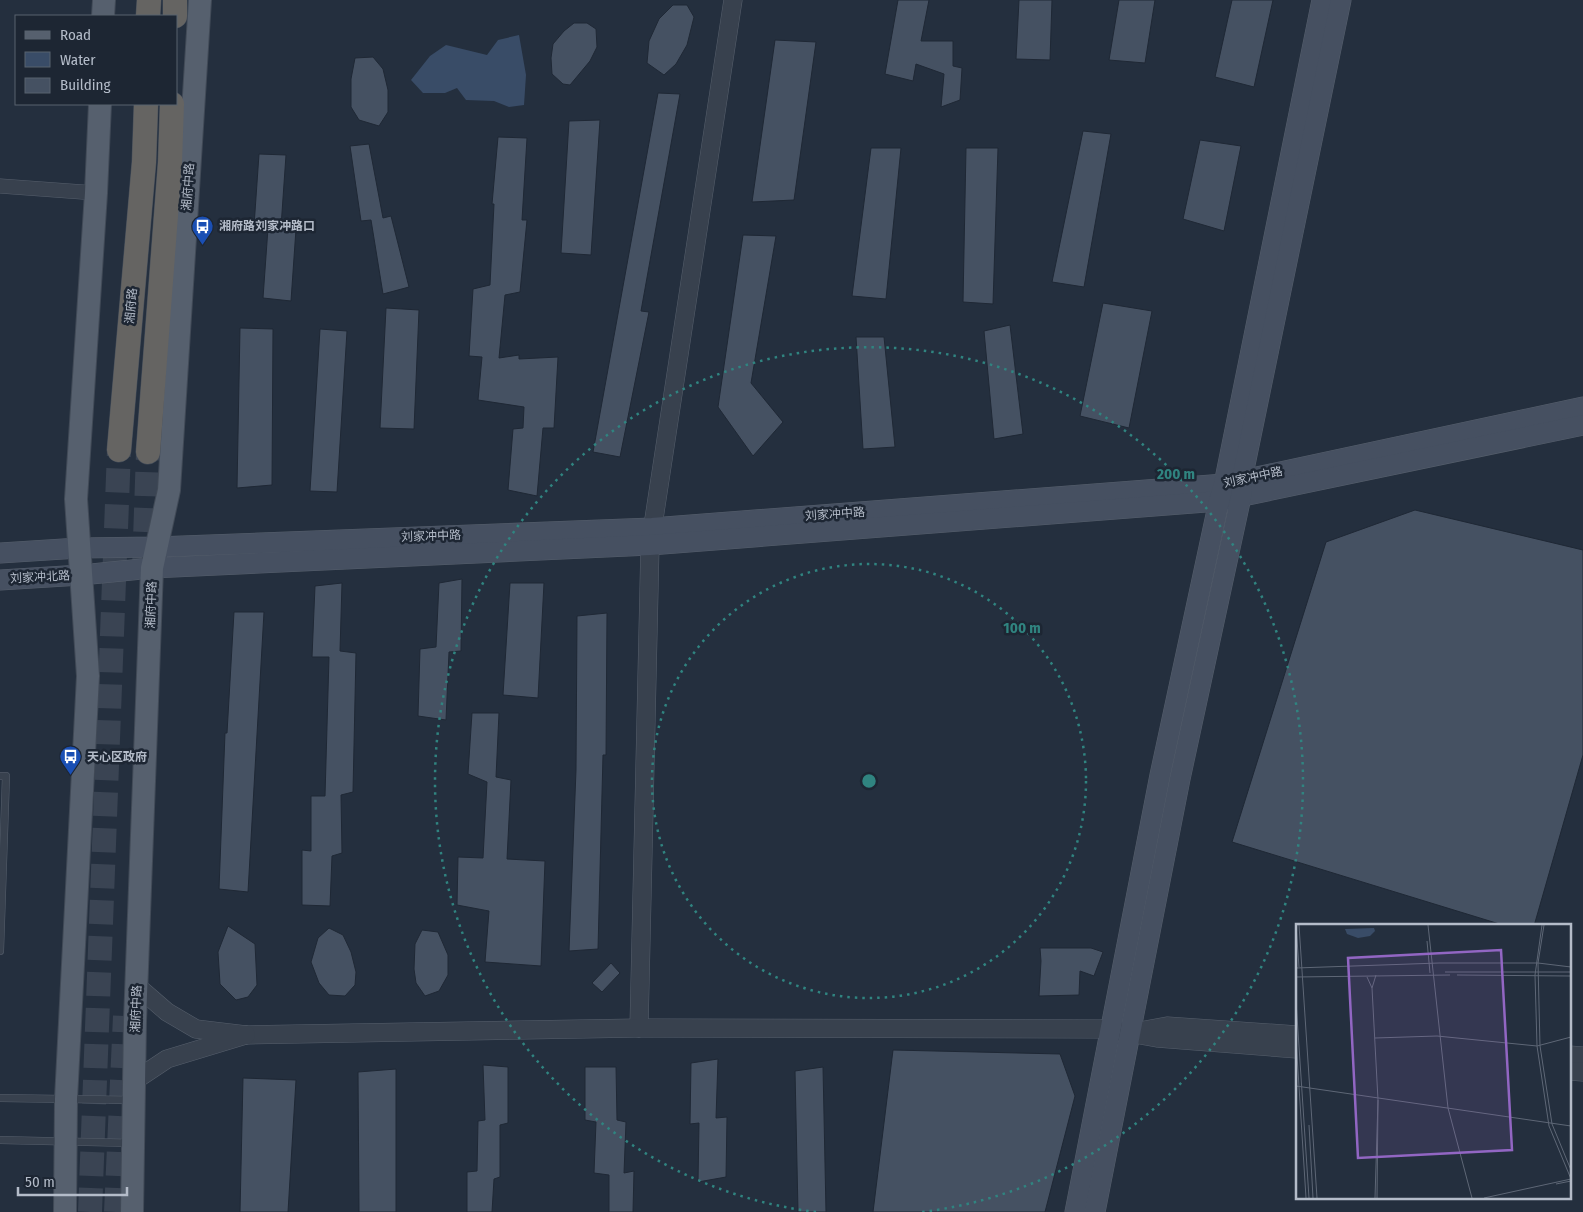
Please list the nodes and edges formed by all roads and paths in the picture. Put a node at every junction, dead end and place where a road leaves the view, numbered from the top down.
1 (104, 0) edge
2 (149, 0) edge
3 (175, 0) edge
4 (200, 0) edge
5 (733, 0) edge
6 (1322, 0) edge
7 (1341, 0) edge
8 (103, 15) edge
9 (148, 15) edge
10 (175, 15) edge
11 (100, 105) edge
12 (146, 105) edge
13 (172, 105) edge
14 (0, 186) edge
15 (96, 193) junction
16 (1583, 407) edge
17 (1583, 425) edge
18 (119, 450) tunnel mouth
19 (148, 452) tunnel mouth
20 (1231, 490) junction
21 (651, 537) junction
22 (79, 548) junction
23 (0, 553) edge
24 (154, 557) junction
25 (81, 575) junction
26 (0, 580) edge
27 (0, 776) edge
28 (0, 951) edge
29 (136, 986) junction
30 (639, 1028) junction
31 (1110, 1029) junction
32 (1129, 1033) junction
33 (246, 1035) junction
34 (1296, 1035) edge
35 (1296, 1049) edge
36 (1570, 1055) edge
37 (1583, 1056) edge
38 (1570, 1071) edge
39 (1583, 1072) edge
40 (134, 1091) junction
41 (0, 1098) edge
42 (66, 1099) junction
43 (0, 1140) edge
44 (65, 1142) junction
45 (134, 1144) junction
46 (65, 1212) edge
47 (132, 1212) edge
48 (1075, 1212) edge
49 (1095, 1212) edge

1 - 8 main road
2 - 9 highway
3 - 10 highway
4 - 24 main road, 湘府中路
5 - 21 street
6 - 20 main road
7 - 20 main road
11 - 15 main road
12 - 18 highway, 湘府路
13 - 19 highway
14 - 15 street
15 - 22 main road
16 - 20 main road, 刘家冲中路
17 - 20 main road, 刘家冲中路
20 - 21 main road, 刘家冲中路
20 - 31 main road
20 - 32 main road
21 - 24 main road, 刘家冲中路
21 - 30 street
22 - 23 main road, 刘家冲北路
22 - 24 main road, 刘家冲中路
22 - 25 main road
24 - 25 main road, 刘家冲中路
24 - 29 main road, 湘府中路
25 - 26 main road, 刘家冲北路
25 - 42 main road
27 - 28 lane
29 - 33 street
29 - 40 main road, 湘府中路
30 - 31 street
30 - 33 street
31 - 32 street
31 - 48 main road
32 - 34 street
32 - 35 street
32 - 49 main road
33 - 40 street
36 - 37 street
38 - 39 street
40 - 42 lane
40 - 45 main road, 湘府中路
41 - 42 lane
42 - 44 main road
43 - 44 lane
44 - 45 lane
44 - 46 main road
45 - 47 main road, 湘府中路

